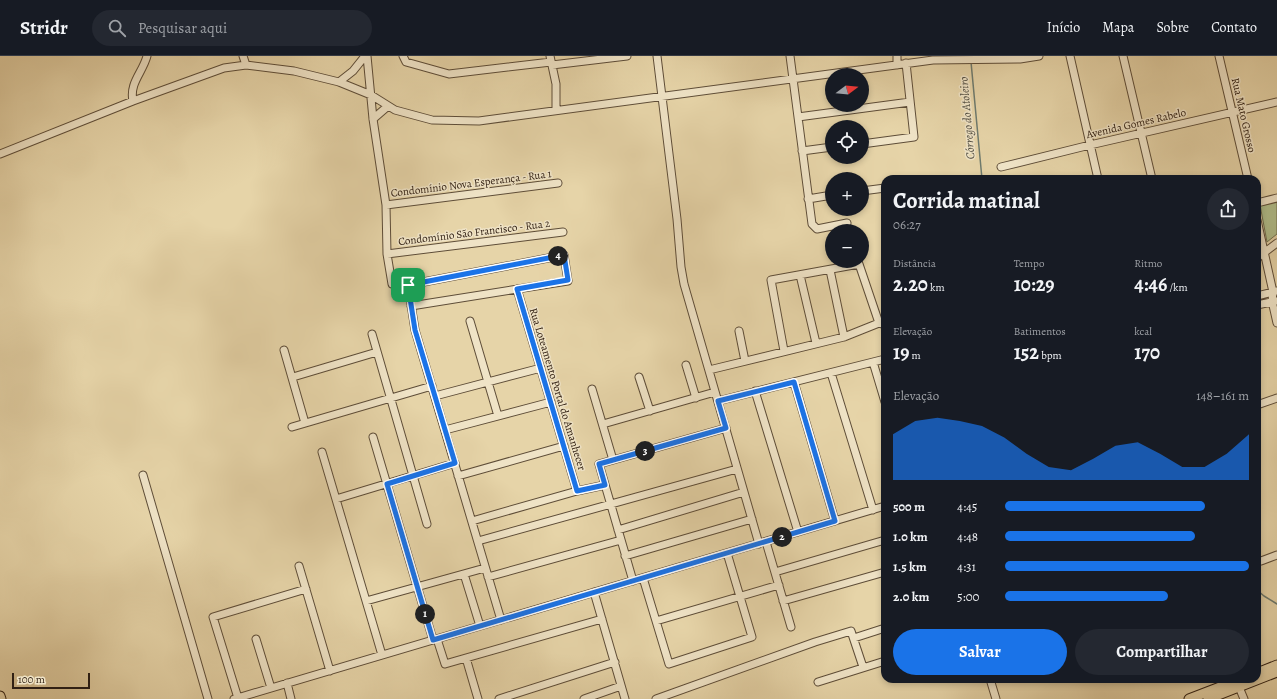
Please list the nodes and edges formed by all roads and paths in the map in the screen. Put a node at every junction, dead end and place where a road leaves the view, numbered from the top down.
1 (147, 56) edge
2 (243, 56) edge
3 (366, 56) edge
4 (403, 56) edge
5 (627, 56) edge
6 (657, 56) edge
7 (790, 56) edge
8 (896, 56) edge
9 (1039, 56) edge
10 (1070, 56) edge
11 (1123, 56) edge
12 (1219, 56) edge
13 (917, 59) edge
14 (551, 61) edge
15 (906, 63) junction
16 (246, 65) junction
17 (897, 65) junction
18 (793, 79) junction
19 (339, 82) junction
20 (371, 95) junction
21 (662, 96) junction
22 (133, 101) junction
23 (910, 102) junction
24 (1277, 102) edge
25 (388, 106) junction
26 (556, 110) junction
27 (1233, 112) junction
28 (798, 117) junction
29 (373, 119) junction
30 (1141, 134) junction
31 (869, 143) edge
32 (1090, 145) junction
33 (825, 148) edge
34 (802, 151) junction
35 (0, 154) edge
36 (1000, 167) dead end
37 (1097, 175) edge
38 (1151, 175) edge
39 (1247, 175) edge
40 (558, 184) dead end
41 (881, 189) edge
42 (869, 190) edge
43 (825, 196) edge
44 (1277, 198) edge
45 (808, 199) junction
46 (1261, 202) edge
47 (386, 205) junction
48 (847, 223) dead end
49 (563, 232) dead end
50 (1261, 239) edge
51 (1277, 243) edge
52 (1264, 253) junction
53 (387, 254) junction
54 (1261, 255) edge
55 (830, 270) junction
56 (800, 275) junction
57 (408, 285) junction
58 (517, 289) junction
59 (1275, 292) edge
60 (1261, 295) edge
61 (1275, 301) edge
62 (1261, 304) edge
63 (411, 306) junction
64 (470, 321) dead end
65 (881, 321) edge
66 (1277, 323) edge
67 (881, 324) edge
68 (739, 332) dead end
69 (372, 334) dead end
70 (844, 337) junction
71 (816, 343) junction
72 (284, 350) dead end
73 (784, 351) junction
74 (377, 352) junction
75 (881, 360) edge
76 (745, 361) junction
77 (873, 362) junction
78 (686, 365) dead end
79 (541, 368) junction
80 (709, 370) junction
81 (831, 373) junction
82 (293, 377) junction
83 (640, 377) dead end
84 (488, 382) junction
85 (794, 382) junction
86 (432, 386) junction
87 (592, 389) dead end
88 (881, 389) edge
89 (755, 391) junction
90 (715, 392) junction
91 (435, 396) junction
92 (391, 398) junction
93 (696, 398) junction
94 (1277, 398) edge
95 (718, 401) junction
96 (551, 402) junction
97 (1261, 404) edge
98 (650, 411) junction
99 (498, 416) junction
100 (306, 423) junction
101 (603, 424) junction
102 (292, 427) dead end
103 (726, 428) junction
104 (445, 430) junction
105 (373, 437) dead end
106 (564, 446) junction
107 (322, 452) dead end
108 (613, 460) junction
109 (455, 463) junction
110 (737, 469) junction
111 (143, 475) dead end
112 (414, 476) junction
113 (458, 476) junction
114 (387, 484) junction
115 (605, 485) junction
116 (577, 491) junction
117 (744, 492) junction
118 (336, 499) junction
119 (611, 505) junction
120 (881, 507) edge
121 (873, 510) junction
122 (752, 519) junction
123 (472, 521) junction
124 (835, 521) junction
125 (427, 524) dead end
126 (618, 530) junction
127 (798, 532) junction
128 (621, 540) junction
129 (478, 541) junction
130 (881, 541) edge
131 (762, 543) junction
132 (727, 553) junction
133 (1277, 555) edge
134 (625, 556) junction
135 (1261, 561) dead end
136 (299, 566) dead end
137 (485, 568) junction
138 (775, 572) junction
139 (881, 573) edge
140 (464, 574) junction
141 (488, 577) junction
142 (643, 578) junction
143 (633, 581) junction
144 (779, 586) junction
145 (417, 587) junction
146 (306, 589) junction
147 (594, 592) junction
148 (740, 597) junction
149 (366, 601) junction
150 (783, 601) junction
151 (602, 619) junction
152 (501, 620) junction
153 (656, 621) junction
154 (480, 626) junction
155 (791, 627) dead end
156 (881, 629) edge
157 (852, 635) junction
158 (256, 639) dead end
159 (435, 640) junction
160 (382, 655) junction
161 (466, 658) junction
162 (614, 662) junction
163 (881, 662) edge
164 (1277, 665) edge
165 (864, 667) junction
166 (330, 671) junction
167 (1261, 671) edge
168 (1277, 672) edge
169 (1261, 677) edge
170 (818, 682) dead end
171 (287, 683) junction
172 (991, 683) edge
173 (1240, 683) edge
174 (622, 686) junction
175 (271, 688) junction
176 (236, 698) edge
177 (208, 699) edge
178 (291, 699) edge
179 (478, 699) edge
180 (499, 699) edge
181 (584, 699) edge
182 (625, 699) edge
183 (656, 699) edge
184 (996, 699) edge
185 (1189, 699) edge
186 (1208, 699) edge
187 (1244, 699) edge

1 - 22 street
2 - 16 street
3 - 19 street
3 - 20 street
4 - 14 street
5 - 14 street
6 - 21 street
7 - 18 street
8 - 17 street
9 - 13 street
10 - 32 street
11 - 30 street
12 - 27 street, Rua Mato Grosso
13 - 15 street
14 - 26 street
15 - 17 street
15 - 23 street
16 - 19 street
16 - 22 street
17 - 18 street
18 - 21 street
18 - 28 street
19 - 20 street
20 - 25 street
20 - 29 street
21 - 26 street
21 - 80 street
22 - 35 street
23 - 28 street
23 - 31 street
24 - 27 street, Avenida Gomes Rabelo
25 - 26 street
25 - 29 street
27 - 30 street, Avenida Gomes Rabelo
27 - 39 street, Rua Mato Grosso
28 - 34 street
29 - 47 street
30 - 32 street, Avenida Gomes Rabelo
30 - 38 street
32 - 36 street, Avenida Gomes Rabelo
32 - 37 street
33 - 34 street
34 - 45 street
40 - 47 street, Condomínio Nova Esperança - Rua 1
41 - 42 street
43 - 45 street
44 - 46 street
45 - 48 street
47 - 53 street
49 - 53 street, Condomínio São Francisco - Rua 2
50 - 52 street
51 - 52 street
52 - 54 street
52 - 59 street
53 - 57 street
55 - 56 street
55 - 65 street
55 - 70 street
56 - 71 street
56 - 73 street
57 - 58 street
57 - 63 street
58 - 63 street
58 - 79 street, Rua Loteamento Portal do Amanhecer
59 - 60 street
59 - 61 street
61 - 62 street
61 - 66 street
63 - 86 street
64 - 84 street
67 - 70 street
68 - 76 street
69 - 74 street
70 - 71 street
71 - 73 street
72 - 82 street
73 - 76 street
74 - 82 street
74 - 92 street
75 - 77 street
76 - 80 street
77 - 81 street
77 - 88 street
78 - 93 street
79 - 84 street
79 - 96 street, Rua Loteamento Portal do Amanhecer
80 - 90 street
81 - 85 street
81 - 121 street
82 - 100 street
83 - 98 street
84 - 91 street
84 - 99 street
85 - 89 street
85 - 124 street
86 - 91 street
86 - 92 street
87 - 101 street
89 - 95 street
89 - 127 street
90 - 93 street
90 - 95 street
91 - 104 street
92 - 100 street
92 - 112 street
93 - 98 street
94 - 97 street
95 - 103 street
96 - 99 street
96 - 106 street, Rua Loteamento Portal do Amanhecer
98 - 101 street
99 - 104 street
100 - 102 street
101 - 108 street
103 - 108 street
103 - 110 street
104 - 109 street
105 - 114 street
106 - 113 street
106 - 116 street, Rua Loteamento Portal do Amanhecer
107 - 118 street
108 - 115 street, Rua Loteamento Portal do Amanhecer
109 - 112 street
109 - 113 street
110 - 117 street
110 - 119 street
111 - 177 street
112 - 114 street
112 - 125 street
113 - 123 street
114 - 118 street
114 - 145 street
115 - 116 street
115 - 119 street, Rua Loteamento Portal do Amanhecer
116 - 123 street
117 - 122 street
117 - 126 street
118 - 149 street
119 - 126 street, Rua Loteamento Portal do Amanhecer
119 - 129 street
120 - 121 street
121 - 124 street
122 - 131 street
122 - 134 street
123 - 129 street
124 - 127 street
126 - 128 street, Rua Loteamento Portal do Amanhecer
127 - 131 street
128 - 134 street, Rua Loteamento Portal do Amanhecer
128 - 141 street
129 - 137 street
130 - 138 street
131 - 132 street
131 - 138 street
132 - 142 street
132 - 148 street
133 - 135 street
134 - 143 street, Rua Loteamento Portal do Amanhecer
136 - 146 street
137 - 140 street
137 - 141 street
138 - 144 street
139 - 150 street
140 - 145 street
140 - 154 street
141 - 152 street
142 - 143 street
142 - 153 street
143 - 147 street
144 - 148 street
144 - 150 street
145 - 149 street
145 - 159 street
146 - 166 street
146 - 176 street
147 - 151 street
147 - 152 street
148 - 153 street
148 - 153 street
149 - 160 street
150 - 155 street
151 - 161 street
151 - 162 street
152 - 154 street
154 - 159 street
156 - 157 street
157 - 165 street
157 - 183 street
158 - 175 street
159 - 160 street
159 - 161 street
160 - 166 street
161 - 179 street
162 - 174 street
162 - 180 street
163 - 165 street
164 - 167 main road
165 - 170 street
166 - 171 street
168 - 169 main road
171 - 175 street
171 - 178 street
172 - 184 street
173 - 185 main road
173 - 186 main road
173 - 187 street
174 - 181 street
174 - 182 street
175 - 176 street

